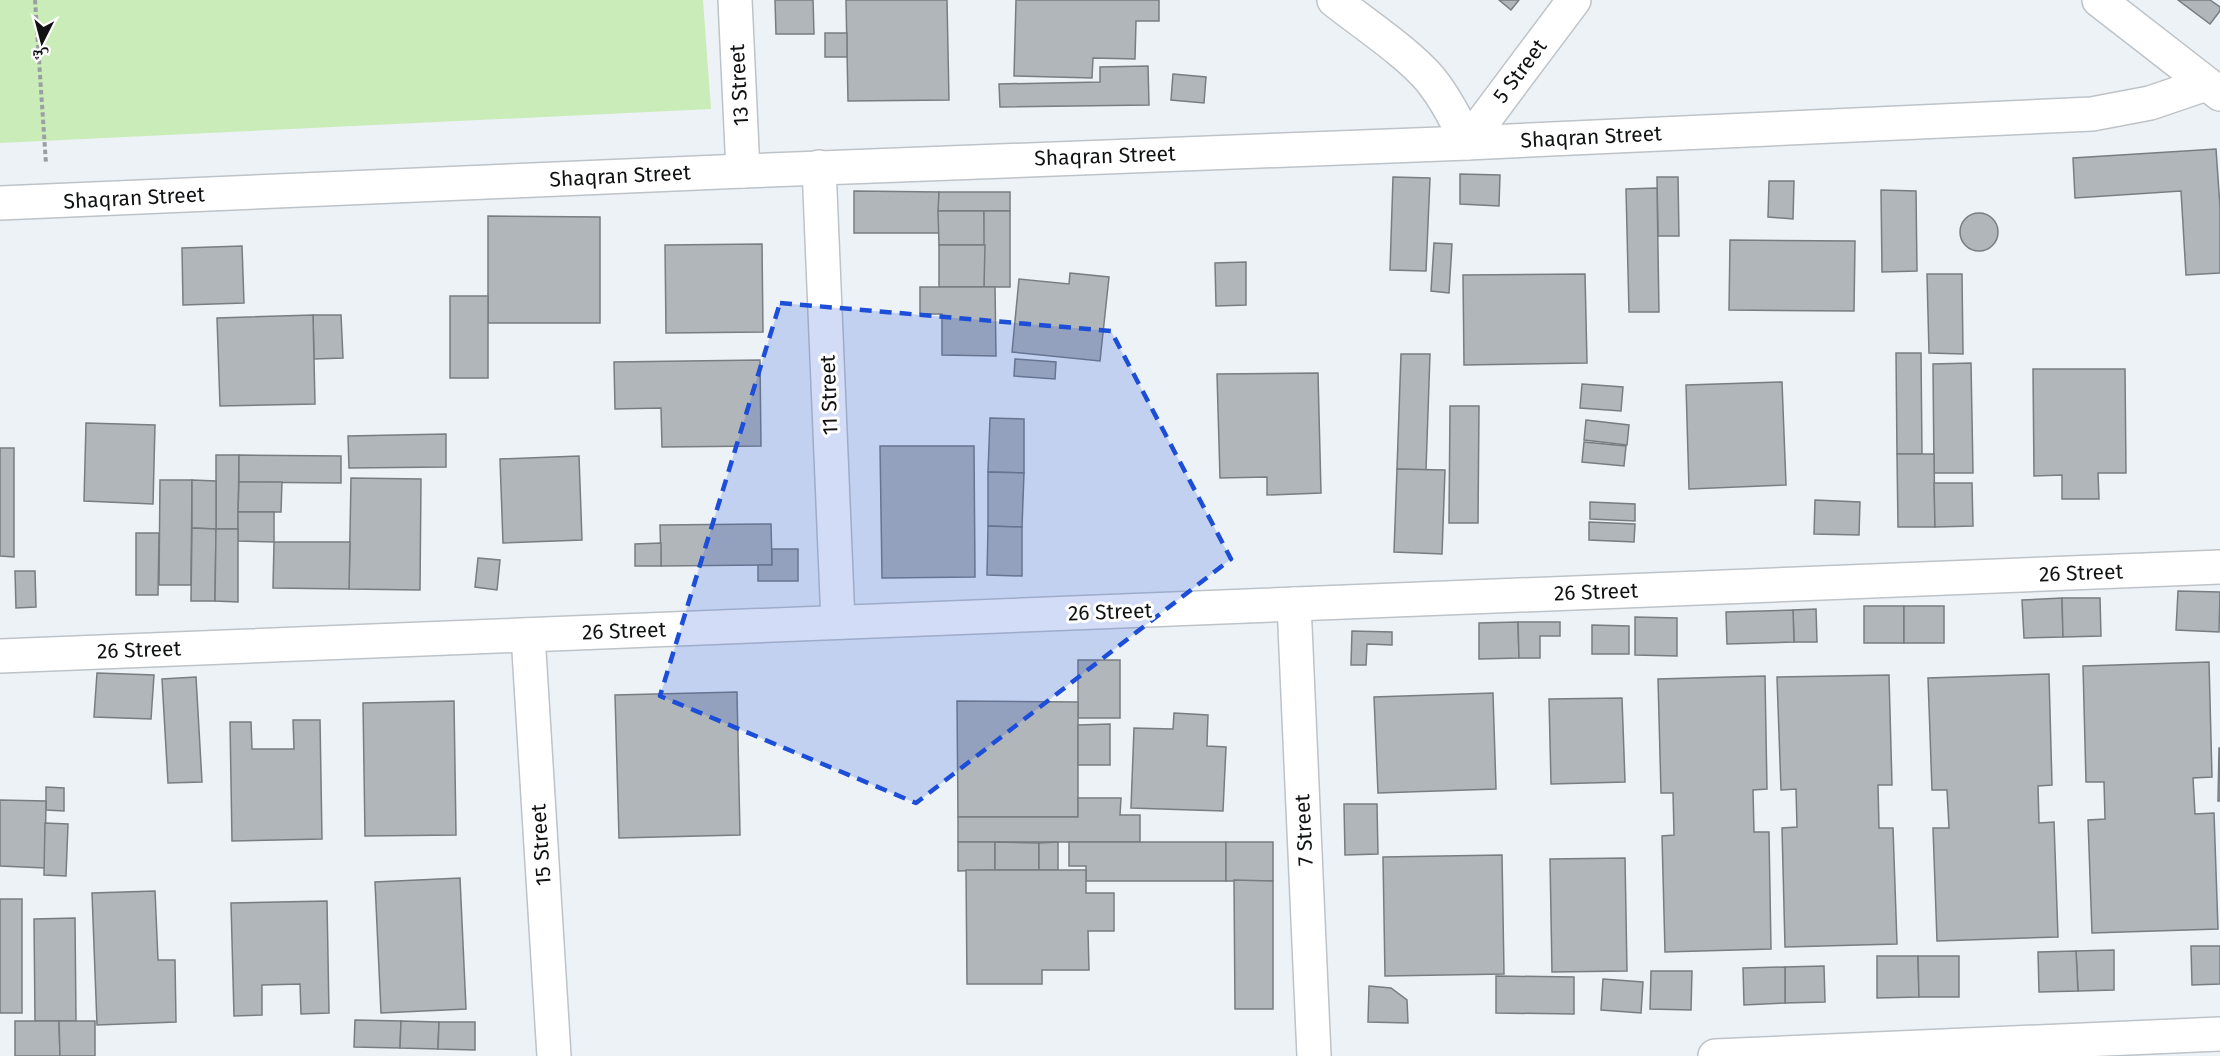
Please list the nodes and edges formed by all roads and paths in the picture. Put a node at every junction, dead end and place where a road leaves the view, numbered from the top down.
1 (35, 0) edge
2 (735, 0) edge
3 (1334, 0) edge
4 (1574, 0) edge
5 (2099, 0) edge
6 (2213, 89) edge
7 (1467, 143) junction
8 (819, 167) junction
9 (743, 171) junction
10 (48, 202) junction
11 (0, 203) edge
12 (2220, 567) edge
13 (1294, 604) junction
14 (838, 622) junction
15 (528, 635) junction
16 (0, 656) edge
17 (2220, 1034) edge
18 (2152, 1047) edge
19 (554, 1056) edge
20 (1314, 1056) edge
21 (1715, 1056) edge

1 - 10 path
2 - 9 street, 13 Street
3 - 7 street
4 - 7 street, 5 Street
5 - 6 street
6 - 7 street, Shaqran Street
7 - 8 street, Shaqran Street
8 - 9 street, Shaqran Street
8 - 14 street, 11 Street
9 - 10 street, Shaqran Street
10 - 11 street, Shaqran Street
12 - 13 street, 26 Street
13 - 14 street, 26 Street
13 - 20 street, 7 Street
14 - 15 street, 26 Street
15 - 16 street, 26 Street
15 - 19 street, 15 Street
17 - 18 street
18 - 21 street

